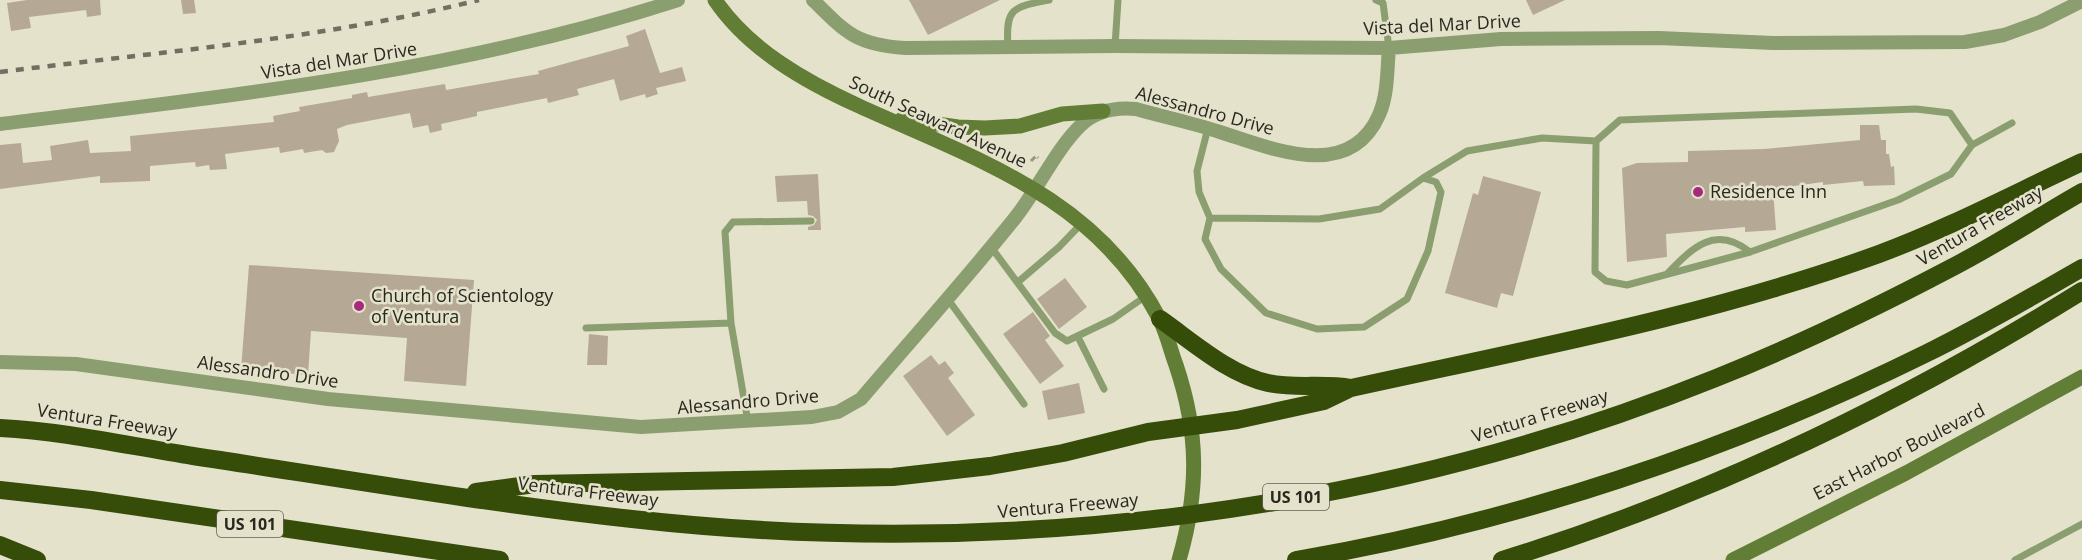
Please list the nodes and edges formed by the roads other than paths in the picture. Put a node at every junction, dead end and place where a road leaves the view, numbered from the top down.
1 (715, 0) edge
2 (813, 0) edge
3 (1049, 0) edge
4 (1118, 0) edge
5 (1376, 0) edge
6 (2082, 1) edge
7 (671, 2) edge
8 (1008, 46) junction
9 (1115, 46) junction
10 (1389, 48) junction
11 (1104, 111) junction
12 (879, 115) junction
13 (2012, 123) dead end
14 (0, 124) edge
15 (1208, 128) junction
16 (1596, 141) junction
17 (1972, 145) junction
18 (2082, 162) edge
19 (1423, 178) junction
20 (1036, 190) junction
21 (2082, 192) edge
22 (1210, 218) junction
23 (811, 221) dead end
24 (1082, 222) junction
25 (991, 247) junction
26 (1750, 252) junction
27 (2082, 268) edge
28 (1667, 274) junction
29 (1018, 282) junction
30 (2082, 291) edge
31 (1146, 296) junction
32 (947, 298) junction
33 (1160, 319) junction
34 (731, 323) junction
35 (586, 328) dead end
36 (1078, 337) junction
37 (0, 362) edge
38 (2082, 377) edge
39 (1351, 388) junction
40 (1104, 389) dead end
41 (1024, 404) dead end
42 (748, 422) junction
43 (1192, 425) junction
44 (0, 428) edge
45 (0, 490) edge
46 (452, 495) junction
47 (2082, 524) edge
48 (0, 545) edge
49 (37, 560) edge
50 (500, 560) edge
51 (1179, 560) edge
52 (1296, 560) edge
53 (1502, 560) edge
54 (1733, 560) edge
55 (2015, 560) edge

1 - 12 main road, South Seaward Avenue
2 - 8 street, Vista del Mar Drive
3 - 8 lane
4 - 9 lane
5 - 10 lane
6 - 10 street, Vista del Mar Drive
7 - 14 street, Vista del Mar Drive
8 - 9 street, Vista del Mar Drive
9 - 10 street, Vista del Mar Drive
10 - 15 street, Alessandro Drive
11 - 12 main road
11 - 15 street, Alessandro Drive
11 - 20 street, Alessandro Drive
12 - 20 main road, South Seaward Avenue
13 - 17 lane
15 - 22 lane
16 - 17 lane
16 - 19 lane
16 - 28 lane
17 - 26 lane
18 - 39 highway
19 - 22 lane
19 - 22 lane
20 - 24 main road, South Seaward Avenue
20 - 25 street, Alessandro Drive
21 - 46 highway, Ventura Freeway / US 101
23 - 34 lane
24 - 29 lane
24 - 31 main road, South Seaward Avenue
25 - 29 lane
25 - 32 street, Alessandro Drive
26 - 28 lane
26 - 28 lane
27 - 52 highway
29 - 36 lane
30 - 53 highway
31 - 33 main road, South Seaward Avenue
31 - 36 lane
32 - 41 lane
32 - 42 street, Alessandro Drive
33 - 39 highway
33 - 43 main road, South Seaward Avenue
34 - 35 lane
34 - 42 lane
36 - 40 lane
37 - 42 street, Alessandro Drive
38 - 54 main road, East Harbor Boulevard
39 - 43 highway
43 - 46 highway
43 - 51 main road, South Seaward Avenue
44 - 46 highway, Ventura Freeway / US 101
45 - 50 highway, US 101
47 - 55 lane
48 - 49 highway

